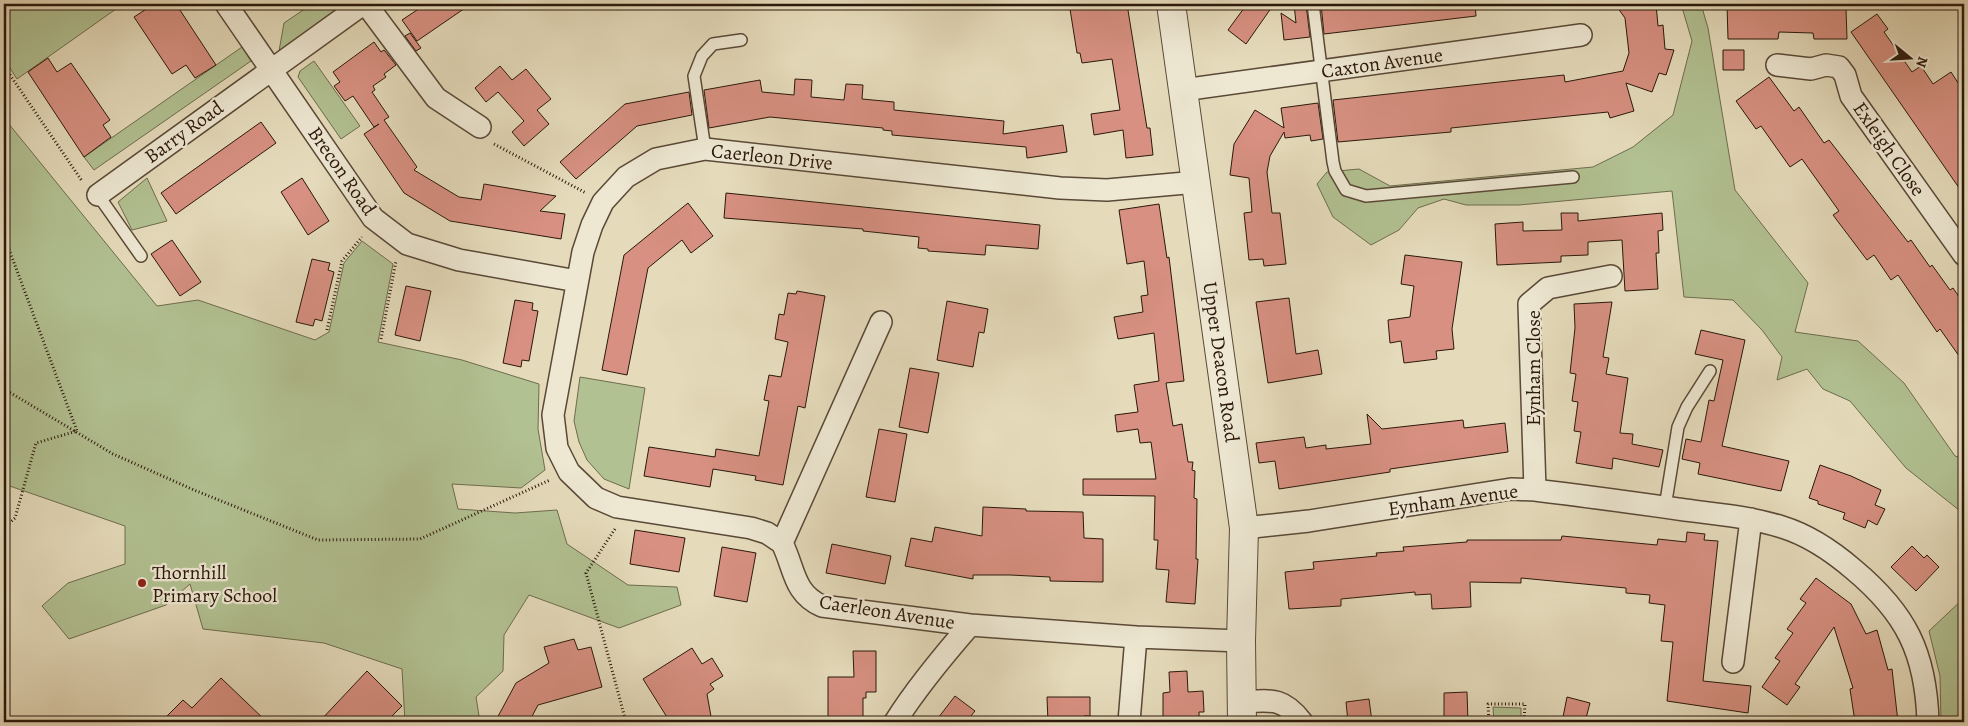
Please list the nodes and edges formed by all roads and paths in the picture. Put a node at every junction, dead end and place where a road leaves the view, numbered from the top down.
1 (226, 4) edge
2 (365, 4) edge
3 (1170, 4) edge
4 (1313, 4) edge
5 (1581, 35) dead end
6 (741, 40) dead end
7 (1777, 65) dead end
8 (4, 66) edge
9 (271, 70) junction
10 (1322, 71) junction
11 (1184, 90) junction
12 (480, 127) joint
13 (705, 149) junction
14 (1574, 177) dead end
15 (1197, 182) junction
16 (98, 194) junction
17 (603, 202) junction
18 (376, 220) junction
19 (4, 236) edge
20 (400, 239) junction
21 (1964, 255) edge
22 (141, 256) dead end
23 (1612, 276) dead end
24 (577, 281) junction
25 (882, 322) dead end
26 (327, 330) dead end
27 (381, 339) dead end
28 (1710, 371) dead end
29 (4, 388) edge
30 (77, 432) junction
31 (569, 472) junction
32 (1535, 490) junction
33 (1665, 507) junction
34 (627, 509) junction
35 (1751, 519) junction
36 (4, 528) edge
37 (1244, 528) junction
38 (782, 543) junction
39 (970, 625) junction
40 (1136, 637) junction
41 (1241, 641) junction
42 (1733, 662) dead end
43 (1242, 712) edge
44 (626, 722) edge
45 (895, 722) edge
46 (1128, 722) edge
47 (1302, 722) edge
48 (1489, 722) edge
49 (1524, 722) edge
50 (1928, 722) edge

1 - 9 street
2 - 9 street, Barry Road
2 - 12 street
3 - 11 street, Upper Deacon Road
4 - 10 lane
5 - 10 street, Caxton Avenue
6 - 13 lane
7 - 21 street, Exleigh Close
8 - 16 path
9 - 16 street, Barry Road
9 - 18 street, Brecon Road
10 - 11 street, Caxton Avenue
10 - 14 lane
11 - 15 street, Upper Deacon Road
12 - 17 path
13 - 15 street, Caerleon Drive
13 - 17 street, Caerleon Drive
15 - 37 street, Upper Deacon Road
16 - 22 lane
17 - 24 street, Caerleon Drive
18 - 20 street, Brecon Road
18 - 26 path
19 - 30 path
20 - 24 street, Brecon Road
20 - 27 path
23 - 32 street, Eynham Close
24 - 31 street, Caerleon Drive
25 - 38 street
28 - 33 lane
29 - 30 path
30 - 31 path
30 - 36 path
31 - 34 street, Caerleon Drive
32 - 33 street, Eynham Avenue
32 - 37 street, Eynham Avenue
33 - 35 street, Eynham Avenue
34 - 38 street, Caerleon Drive
34 - 44 path
35 - 42 street
35 - 50 street, Eynham Avenue
37 - 41 street, Upper Deacon Road
38 - 39 street, Caerleon Avenue
39 - 40 street, Caerleon Avenue
39 - 45 street
40 - 41 street, Caerleon Avenue
40 - 46 street
41 - 43 street, Upper Deacon Road
43 - 47 street
48 - 49 path

